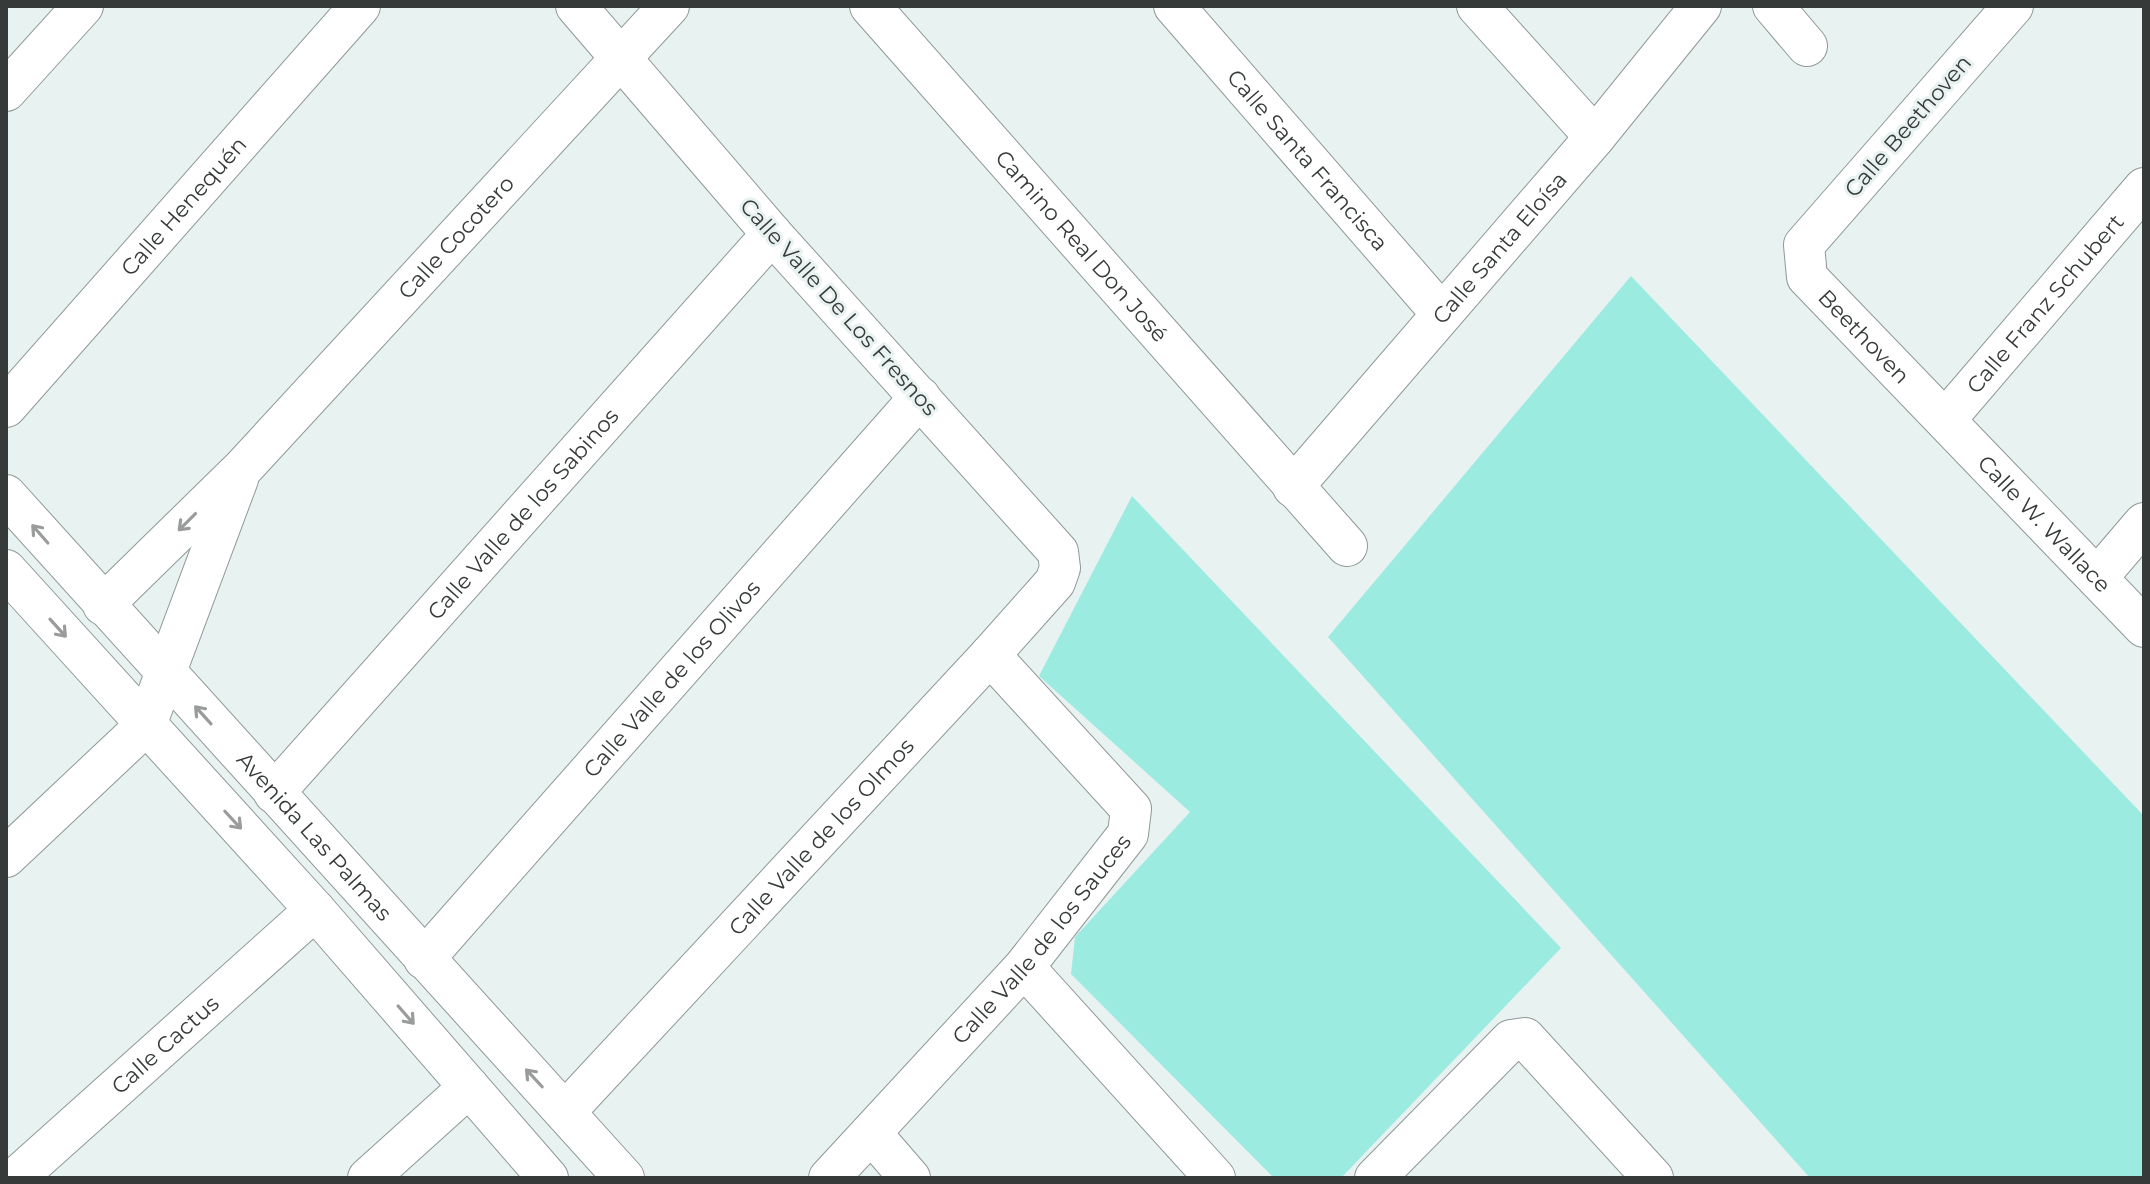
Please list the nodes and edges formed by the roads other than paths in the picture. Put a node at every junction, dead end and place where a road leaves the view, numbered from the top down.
1 (83, 6) edge
2 (360, 6) edge
3 (576, 6) edge
4 (669, 6) edge
5 (870, 6) edge
6 (1174, 6) edge
7 (1477, 6) edge
8 (1701, 6) edge
9 (1773, 6) edge
10 (2013, 6) edge
11 (1807, 46) dead end
12 (623, 59) junction
13 (6, 91) edge
14 (1595, 137) junction
15 (2144, 188) edge
16 (772, 234) junction
17 (1804, 245) joint
18 (1441, 313) junction
19 (920, 397) junction
20 (6, 407) edge
21 (1946, 419) junction
22 (243, 468) junction
23 (1293, 487) junction
24 (6, 495) edge
25 (2144, 523) edge
26 (1347, 546) dead end
27 (1058, 552) joint
28 (6, 570) edge
29 (2097, 578) junction
30 (103, 605) junction
31 (2144, 627) edge
32 (990, 655) junction
33 (167, 676) junction
34 (146, 725) junction
35 (274, 793) junction
36 (6, 857) edge
37 (315, 910) junction
38 (424, 959) junction
39 (1024, 967) junction
40 (469, 1087) junction
41 (565, 1112) junction
42 (871, 1133) junction
43 (16, 1178) edge
44 (368, 1178) edge
45 (548, 1178) edge
46 (624, 1178) edge
47 (829, 1178) edge
48 (910, 1178) edge
49 (1215, 1178) edge
50 (1375, 1178) edge
51 (1653, 1178) edge

1 - 13 street
2 - 20 street, Calle Henequén
3 - 12 street, Calle Valle De Los Fresnos
4 - 12 street, Calle Cocotero
5 - 23 street, Camino Real Don José
6 - 18 street, Calle Santa Francisca
7 - 14 street
8 - 14 street, Calle Santa Eloísa
9 - 11 street
10 - 17 street, Calle Beethoven
12 - 16 street, Calle Valle De Los Fresnos
12 - 22 street, Calle Cocotero
14 - 18 street, Calle Santa Eloísa
15 - 21 street, Calle Franz Schubert
16 - 19 street, Calle Valle De Los Fresnos
16 - 35 street, Calle Valle de los Sabinos
17 - 21 street, Beethoven
18 - 23 street, Calle Santa Eloísa
19 - 27 street, Calle Valle De Los Fresnos
19 - 38 street, Calle Valle de los Olivos
21 - 29 street, Calle W. Wallace
22 -> 30 street, Calle Cocotero
22 - 33 street, Calle Cocotero
23 - 26 street, Camino Real Don José
30 -> 24 street, Avenida Las Palmas
25 - 29 street
27 - 32 street, Calle Valle de los Olmos
28 -> 34 street
29 - 31 street, Calle W. Wallace
30 - 33 street, Avenida Las Palmas
32 - 39 street, Calle Valle de los Sauces
32 - 41 street, Calle Valle de los Olmos
33 - 34 street, Calle Cocotero
35 -> 33 street, Avenida Las Palmas
34 - 36 street
34 -> 37 street
35 - 38 street, Avenida Las Palmas
37 -> 40 street
37 - 43 street, Calle Cactus
41 -> 38 street, Avenida Las Palmas
39 - 42 street, Calle Valle de los Sauces
39 - 49 street
40 - 44 street
40 - 45 street
41 - 46 street, Avenida Las Palmas
42 - 47 street, Calle Valle de los Sauces
42 - 48 street
50 - 51 street

